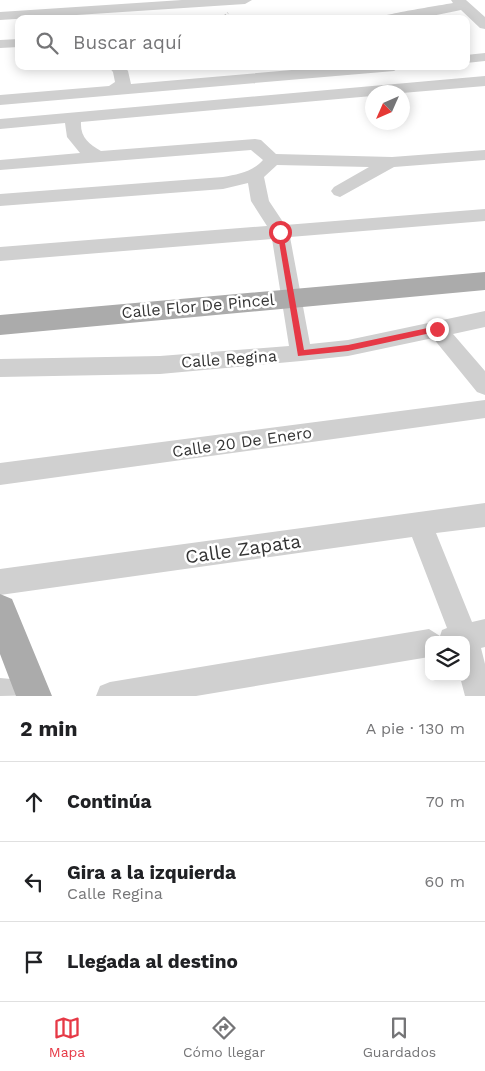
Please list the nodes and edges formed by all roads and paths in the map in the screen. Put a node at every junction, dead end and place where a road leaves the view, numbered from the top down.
1 (245, 0) edge
2 (461, 3) edge
3 (136, 4) edge
4 (412, 15) edge
5 (0, 16) edge
6 (483, 20) edge
7 (470, 28) edge
8 (15, 43) edge
9 (0, 44) edge
10 (485, 57) edge
11 (470, 59) edge
12 (119, 70) edge
13 (348, 70) edge
14 (485, 81) edge
15 (165, 86) junction
16 (112, 91) junction
17 (0, 100) edge
18 (168, 110) junction
19 (73, 118) junction
20 (0, 124) edge
21 (485, 156) edge
22 (99, 157) junction
23 (272, 159) junction
24 (392, 162) junction
25 (0, 165) edge
26 (255, 175) junction
27 (340, 191) dead end
28 (0, 200) edge
29 (485, 215) edge
30 (280, 232) junction
31 (0, 254) edge
32 (485, 281) edge
33 (291, 297) junction
34 (483, 321) edge
35 (0, 325) edge
36 (437, 329) junction
37 (301, 354) junction
38 (0, 368) edge
39 (485, 386) edge
40 (485, 409) edge
41 (0, 474) edge
42 (485, 515) edge
43 (420, 525) junction
44 (0, 582) edge
45 (0, 611) edge
46 (465, 636) edge
47 (425, 645) edge
48 (470, 657) edge
49 (0, 692) edge
50 (33, 696) edge
51 (110, 696) edge
52 (479, 696) edge

1 - 3 street
2 - 4 street
2 - 6 street
3 - 5 street
6 - 7 street
8 - 9 street
10 - 11 street
12 - 16 street
13 - 15 street
14 - 18 street
15 - 16 street
15 - 18 street
16 - 17 street
18 - 19 street
19 - 20 street
19 - 22 street
21 - 24 street
22 - 23 street
22 - 25 street
23 - 24 street
23 - 26 street
24 - 27 street
26 - 28 street
26 - 30 street
29 - 30 street
30 - 31 street
30 - 33 street
32 - 33 main road, Calle Flor De Pincel
33 - 35 main road, Calle Flor De Pincel
33 - 37 street
34 - 36 street, Calle Regina
36 - 37 street, Calle Regina
36 - 39 street
37 - 38 street, Calle Regina
40 - 41 street, Calle 20 De Enero
42 - 43 street, Calle Zapata
43 - 44 street, Calle Zapata
43 - 46 street
45 - 50 main road
47 - 51 street
48 - 52 street
49 - 50 street

